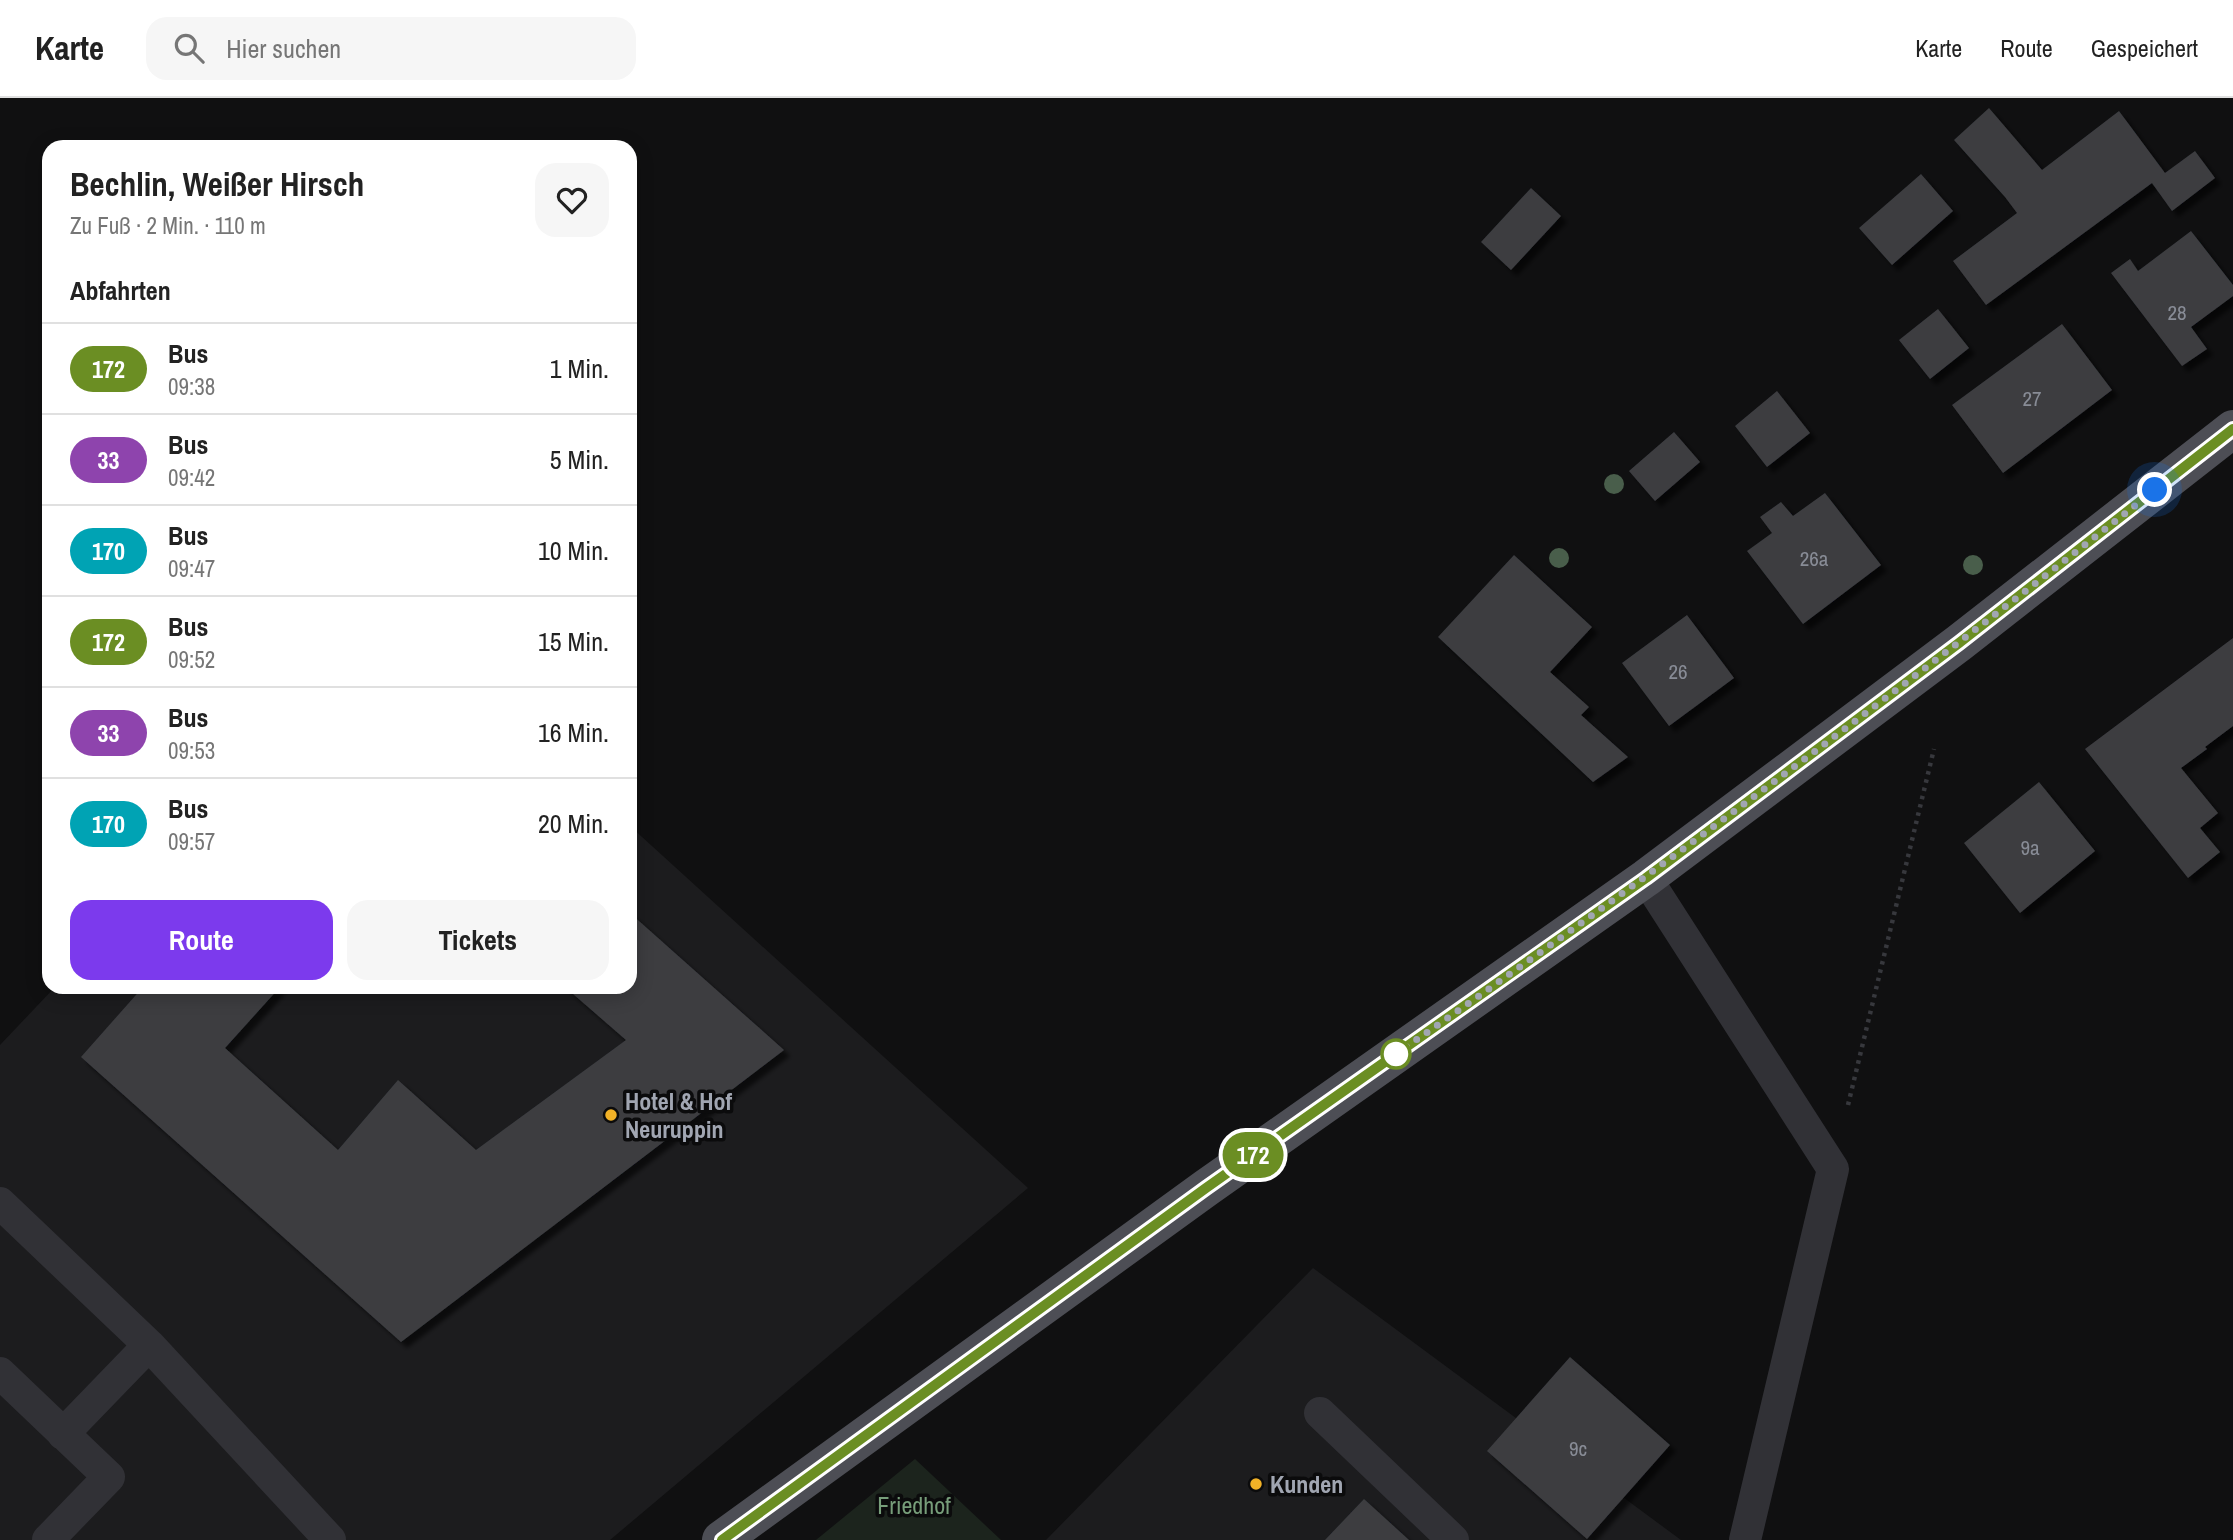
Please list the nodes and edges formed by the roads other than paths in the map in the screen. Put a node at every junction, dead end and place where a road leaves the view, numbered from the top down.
1 (2233, 429) edge
2 (1646, 878) junction
3 (0, 1203) edge
4 (149, 1345) junction
5 (0, 1373) edge
6 (1320, 1413) dead end
7 (63, 1434) junction
8 (48, 1540) edge
9 (330, 1540) edge
10 (722, 1540) edge
11 (1453, 1540) edge
12 (1745, 1540) edge

1 - 2 main road
2 - 10 main road
2 - 12 lane
3 - 4 lane
4 - 7 lane
4 - 9 lane
5 - 7 lane
6 - 11 lane
7 - 8 lane

